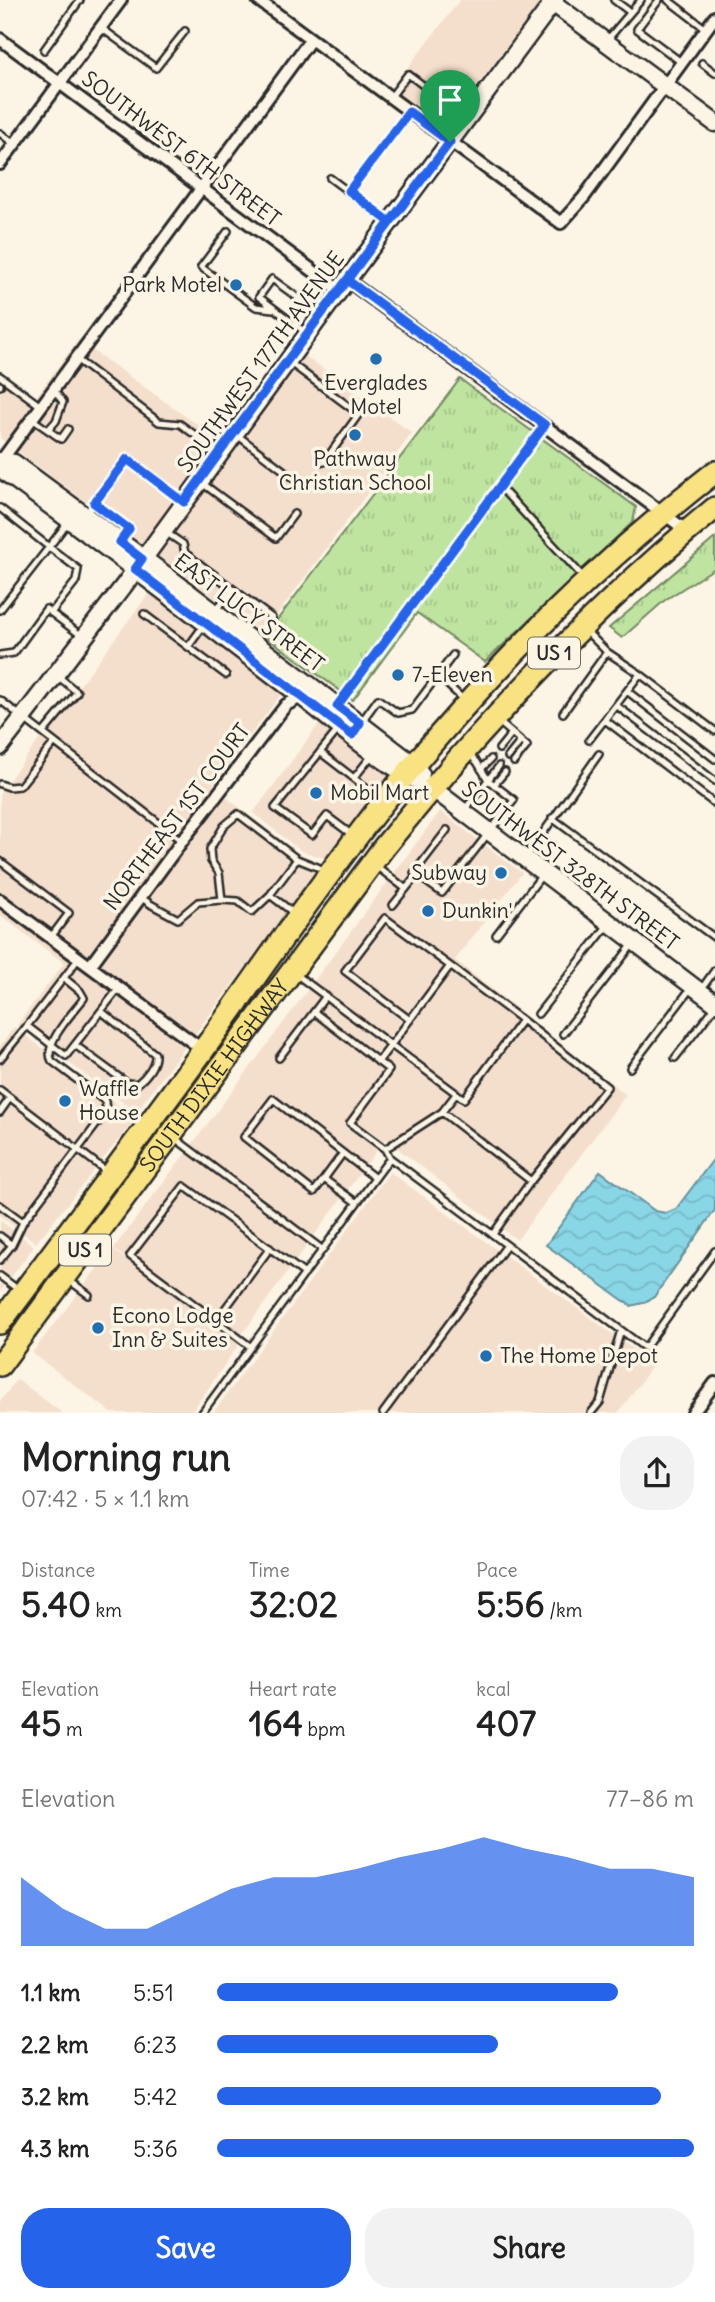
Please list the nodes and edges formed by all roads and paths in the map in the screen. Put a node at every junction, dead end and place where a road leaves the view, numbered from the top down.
1 (80, 0) edge
2 (258, 0) edge
3 (614, 0) edge
4 (641, 0) edge
5 (659, 0) edge
6 (668, 0) edge
7 (119, 1) edge
8 (552, 1) edge
9 (630, 12) junction
10 (715, 17) edge
11 (100, 27) junction
12 (706, 29) junction
13 (185, 31) dead end
14 (0, 39) edge
15 (311, 39) junction
16 (606, 41) junction
17 (44, 50) dead end
18 (681, 62) junction
19 (702, 63) dead end
20 (715, 73) edge
21 (60, 84) junction
22 (666, 86) junction
23 (390, 98) junction
24 (477, 106) junction
25 (409, 112) junction
26 (715, 123) edge
27 (0, 133) edge
28 (450, 142) junction
29 (14, 144) junction
30 (0, 164) edge
31 (330, 178) dead end
32 (200, 189) junction
33 (349, 191) junction
34 (390, 222) junction
35 (228, 231) dead end
36 (343, 285) junction
37 (274, 309) junction
38 (321, 315) junction
39 (307, 334) junction
40 (76, 359) junction
41 (288, 361) junction
42 (0, 376) edge
43 (54, 390) junction
44 (42, 407) junction
45 (33, 419) junction
46 (545, 425) junction
47 (68, 429) dead end
48 (48, 430) junction
49 (234, 433) junction
50 (220, 453) junction
51 (324, 462) dead end
52 (2, 469) edge
53 (715, 472) edge
54 (199, 481) junction
55 (303, 485) dead end
56 (499, 486) junction
57 (184, 502) junction
58 (0, 508) edge
59 (715, 508) edge
60 (83, 513) junction
61 (294, 514) dead end
62 (663, 514) junction
63 (163, 530) junction
64 (687, 531) junction
65 (49, 547) junction
66 (138, 564) junction
67 (587, 581) junction
68 (232, 590) junction
69 (0, 610) edge
70 (51, 613) junction
71 (144, 614) dead end
72 (210, 618) junction
73 (272, 618) dead end
74 (582, 626) junction
75 (85, 638) junction
76 (188, 647) junction
77 (607, 652) junction
78 (0, 655) edge
79 (453, 655) dead end
80 (640, 674) junction
81 (56, 675) junction
82 (226, 675) dead end
83 (438, 676) junction
84 (297, 687) junction
85 (627, 691) junction
86 (0, 700) edge
87 (467, 703) junction
88 (616, 705) junction
89 (337, 706) junction
90 (563, 713) dead end
91 (22, 717) junction
92 (493, 717) junction
93 (605, 720) junction
94 (351, 728) junction
95 (715, 731) edge
96 (43, 733) junction
97 (512, 733) junction
98 (589, 740) dead end
99 (521, 741) junction
100 (54, 743) junction
101 (0, 747) edge
102 (465, 749) junction
103 (499, 749) dead end
104 (320, 752) junction
105 (374, 752) junction
106 (599, 754) dead end
107 (508, 757) dead end
108 (491, 759) dead end
109 (715, 759) edge
110 (514, 762) dead end
111 (499, 766) dead end
112 (481, 769) junction
113 (410, 771) junction
114 (505, 772) dead end
115 (354, 778) junction
116 (488, 780) junction
117 (715, 782) edge
118 (0, 785) edge
119 (494, 785) junction
120 (432, 788) junction
121 (384, 801) junction
122 (715, 804) edge
123 (463, 811) junction
124 (552, 818) junction
125 (447, 830) dead end
126 (490, 831) junction
127 (356, 838) junction
128 (182, 841) junction
129 (525, 858) junction
130 (297, 859) junction
131 (0, 861) edge
132 (372, 863) junction
133 (331, 872) junction
134 (544, 873) junction
135 (417, 875) junction
136 (406, 889) junction
137 (270, 895) junction
138 (140, 897) junction
139 (0, 900) edge
140 (222, 900) junction
141 (393, 905) dead end
142 (298, 916) junction
143 (610, 922) junction
144 (496, 935) dead end
145 (51, 937) junction
146 (715, 938) edge
147 (635, 942) junction
148 (79, 958) junction
149 (90, 966) junction
150 (450, 966) junction
151 (715, 970) edge
152 (292, 971) junction
153 (64, 978) junction
154 (119, 988) junction
155 (696, 988) junction
156 (326, 996) junction
157 (715, 1005) edge
158 (101, 1011) junction
159 (314, 1012) junction
160 (538, 1014) dead end
161 (410, 1020) junction
162 (522, 1020) junction
163 (27, 1026) junction
164 (563, 1034) dead end
165 (50, 1044) junction
166 (75, 1045) junction
167 (391, 1045) junction
168 (203, 1050) junction
169 (279, 1058) dead end
170 (675, 1058) dead end
171 (0, 1059) edge
172 (379, 1062) junction
173 (630, 1068) dead end
174 (0, 1090) edge
175 (456, 1094) junction
176 (10, 1098) junction
177 (0, 1112) edge
178 (442, 1112) junction
179 (150, 1121) junction
180 (170, 1135) junction
181 (385, 1149) junction
182 (78, 1150) junction
183 (343, 1153) junction
184 (390, 1158) junction
185 (111, 1174) junction
186 (375, 1178) junction
187 (324, 1179) junction
188 (531, 1181) junction
189 (357, 1203) junction
190 (0, 1205) edge
191 (23, 1223) junction
192 (493, 1234) junction
193 (0, 1236) edge
194 (12, 1245) junction
195 (507, 1245) junction
196 (270, 1248) junction
197 (323, 1250) junction
198 (715, 1251) edge
199 (0, 1260) edge
200 (305, 1274) junction
201 (0, 1276) edge
202 (64, 1278) junction
203 (22, 1293) junction
204 (89, 1295) dead end
205 (216, 1321) junction
206 (0, 1323) edge
207 (621, 1330) junction
208 (251, 1347) junction
209 (0, 1365) edge
210 (715, 1383) edge
211 (202, 1413) edge
212 (383, 1413) edge
213 (591, 1413) edge
214 (693, 1413) edge

1 - 17 lane
2 - 15 street
3 - 9 lane
4 - 9 lane
5 - 18 lane
6 - 12 lane
7 - 11 street
8 - 16 street
8 - 24 street, SOUTHWEST 177TH AVENUE
9 - 16 lane
10 - 12 street
11 - 13 lane
11 - 21 street
12 - 18 street
14 - 21 street, SOUTHWEST 6TH STREET
15 - 23 street
15 - 32 street
16 - 22 street
18 - 22 street
19 - 20 lane
21 - 29 street
21 - 32 street, SOUTHWEST 6TH STREET
22 - 26 street
22 - 28 street
23 - 24 lane
23 - 25 street
24 - 28 street, SOUTHWEST 177TH AVENUE
25 - 28 street
25 - 33 lane
27 - 29 lane
28 - 34 street, SOUTHWEST 177TH AVENUE
29 - 30 street
31 - 33 lane
32 - 36 street, SOUTHWEST 6TH STREET
32 - 40 street
33 - 34 lane
34 - 36 street, SOUTHWEST 177TH AVENUE
35 - 37 lane
36 - 38 street, SOUTHWEST 177TH AVENUE
36 - 46 street, SOUTHWEST 6TH STREET
37 - 38 lane
37 - 39 lane
38 - 39 street, SOUTHWEST 177TH AVENUE
39 - 41 street, SOUTHWEST 177TH AVENUE
40 - 43 street
40 - 50 lane
41 - 49 street, SOUTHWEST 177TH AVENUE
41 - 51 lane
42 - 44 lane
43 - 44 street
43 - 48 lane
44 - 45 street
45 - 48 lane
45 - 52 street
46 - 56 lane
46 - 62 street, SOUTHWEST 6TH STREET
47 - 48 lane
49 - 50 street, SOUTHWEST 177TH AVENUE
49 - 55 lane
50 - 54 street, SOUTHWEST 177TH AVENUE
52 - 60 street, EAST LUCY STREET
53 - 62 highway, US 1
54 - 57 street, SOUTHWEST 177TH AVENUE
54 - 61 lane
56 - 67 lane
56 - 89 lane
57 - 60 lane
57 - 63 street, SOUTHWEST 177TH AVENUE
58 - 65 lane
59 - 64 highway, US 1
60 - 65 lane
60 - 66 street, EAST LUCY STREET
60 - 66 street, EAST LUCY STREET
62 - 64 street, SOUTHWEST 6TH STREET
62 - 67 highway, US 1
63 - 66 street, SOUTHWEST 177TH AVENUE
63 - 68 lane
64 - 74 highway, US 1
65 - 69 lane
65 - 70 lane
66 - 72 street, EAST LUCY STREET
66 - 75 street, SOUTHWEST 177TH AVENUE
67 - 87 highway, US 1
68 - 72 lane
68 - 73 lane
70 - 75 lane
70 - 78 lane
71 - 76 lane
72 - 76 lane
72 - 84 street, EAST LUCY STREET
74 - 77 lane
74 - 92 highway, US 1
75 - 81 street, SOUTHWEST 177TH AVENUE
76 - 82 lane
77 - 80 lane
77 - 90 lane
79 - 83 lane
80 - 85 lane
80 - 95 lane
81 - 91 street, SOUTHWEST 177TH AVENUE
81 - 96 lane
83 - 87 lane
83 - 94 lane
84 - 89 street, EAST LUCY STREET
84 - 94 street, EAST LUCY STREET
84 - 128 street, NORTHEAST 1ST COURT
85 - 88 lane
85 - 109 lane
86 - 91 lane
87 - 113 highway, US 1
88 - 93 lane
88 - 117 lane
89 - 94 street, EAST LUCY STREET
91 - 96 lane
91 - 101 street, SOUTHWEST 177TH AVENUE
92 - 97 lane
92 - 102 highway, US 1
93 - 98 lane
93 - 122 lane
94 - 104 lane
94 - 105 street, EAST LUCY STREET
94 - 113 street, EAST LUCY STREET
96 - 100 lane
97 - 99 lane
97 - 103 lane
99 - 107 lane
99 - 110 lane
100 - 118 lane
100 - 128 lane
102 - 112 lane
102 - 120 highway, US 1
104 - 115 lane
104 - 127 lane
105 - 113 street, EAST LUCY STREET
105 - 115 lane
106 - 124 lane
108 - 112 lane
111 - 116 lane
112 - 116 lane
113 - 120 street, EAST LUCY STREET
113 - 121 highway, SOUTH DIXIE HIGHWAY / US 1
114 - 119 lane
115 - 121 lane
116 - 119 lane
116 - 123 lane
119 - 126 lane
120 - 123 street, SOUTHWEST 328TH STREET
120 - 132 highway, SOUTH DIXIE HIGHWAY / US 1
121 - 127 highway, SOUTH DIXIE HIGHWAY / US 1
123 - 126 street, SOUTHWEST 328TH STREET
124 - 129 lane
124 - 146 lane
125 - 135 lane
126 - 129 street, SOUTHWEST 328TH STREET
126 - 135 lane
127 - 133 highway, SOUTH DIXIE HIGHWAY / US 1
128 - 138 street, NORTHEAST 1ST COURT
129 - 134 street, SOUTHWEST 328TH STREET
130 - 133 lane
130 - 137 lane
130 - 140 lane
131 - 145 lane
132 - 136 lane
132 - 152 highway, SOUTH DIXIE HIGHWAY / US 1
133 - 142 highway, SOUTH DIXIE HIGHWAY / US 1
134 - 143 street, SOUTHWEST 328TH STREET
134 - 144 lane
135 - 136 lane
136 - 141 lane
137 - 140 lane
137 - 142 lane
138 - 140 lane
138 - 149 street, NORTHEAST 1ST COURT
139 - 145 street
142 - 168 highway, SOUTH DIXIE HIGHWAY / US 1
143 - 147 street, SOUTHWEST 328TH STREET
143 - 160 lane
145 - 148 street
147 - 155 street, SOUTHWEST 328TH STREET
147 - 164 lane
148 - 149 street
148 - 153 lane
149 - 154 street
150 - 161 lane
150 - 161 lane
150 - 162 lane
151 - 155 lane
152 - 156 lane
152 - 180 highway, SOUTH DIXIE HIGHWAY / US 1
153 - 163 lane
153 - 165 lane
154 - 158 lane
154 - 168 street
155 - 157 street, SOUTHWEST 328TH STREET
155 - 173 lane
156 - 159 lane
156 - 167 lane
157 - 170 lane
158 - 166 lane
158 - 166 lane
159 - 169 lane
159 - 172 lane
161 - 167 lane
162 - 175 lane
162 - 188 lane
163 - 165 lane
163 - 171 lane
165 - 166 lane
165 - 182 lane
167 - 172 lane
167 - 175 lane
168 - 179 highway, SOUTH DIXIE HIGHWAY / US 1
172 - 181 lane
174 - 176 lane
175 - 178 lane
176 - 177 lane
176 - 182 lane
178 - 181 lane
178 - 188 lane
179 - 180 lane
179 - 185 highway, SOUTH DIXIE HIGHWAY / US 1
180 - 197 lane
180 - 202 highway, SOUTH DIXIE HIGHWAY / US 1
181 - 184 lane
182 - 185 lane
182 - 191 lane
183 - 186 lane
183 - 187 lane
183 - 187 lane
184 - 186 lane
184 - 192 lane
185 - 203 highway, SOUTH DIXIE HIGHWAY / US 1
186 - 189 lane
187 - 189 lane
188 - 192 lane
189 - 197 lane
190 - 191 lane
191 - 194 lane
192 - 195 lane
193 - 194 lane
194 - 199 lane
195 - 207 lane
195 - 212 lane
196 - 200 lane
196 - 205 lane
196 - 205 lane
197 - 200 lane
198 - 207 lane
200 - 208 lane
201 - 203 lane
202 - 204 lane
202 - 209 highway, SOUTH DIXIE HIGHWAY / US 1
203 - 206 highway, SOUTH DIXIE HIGHWAY / US 1
205 - 208 lane
207 - 213 lane
208 - 211 lane
210 - 214 street

